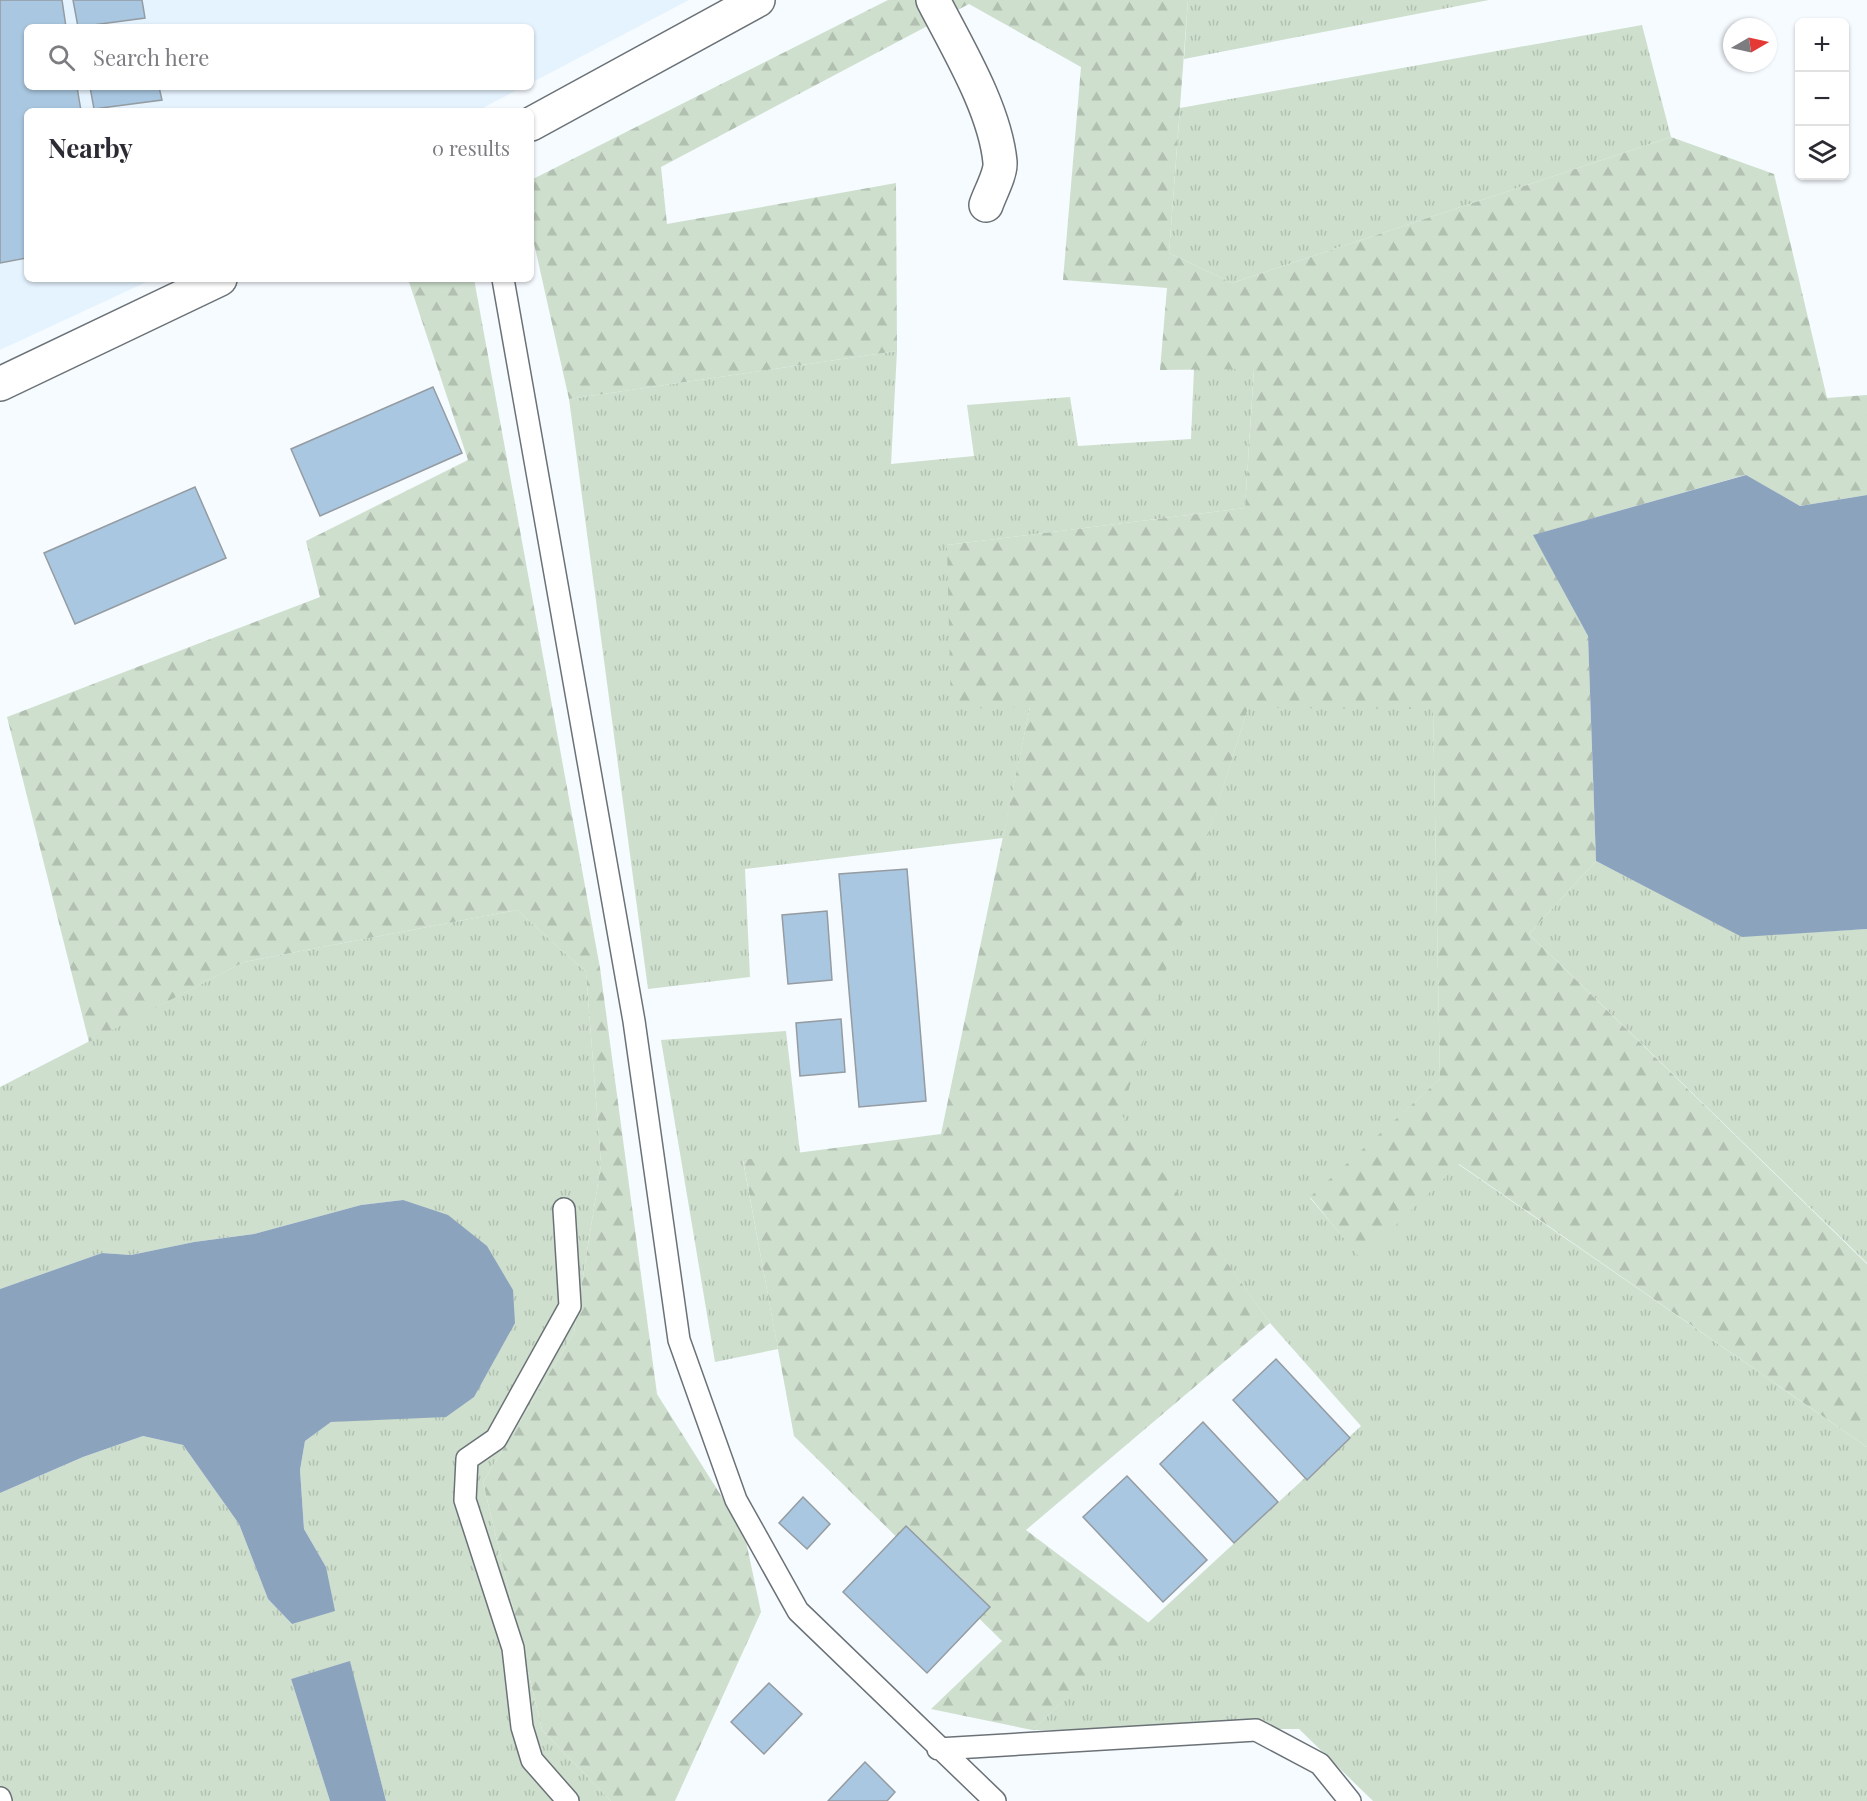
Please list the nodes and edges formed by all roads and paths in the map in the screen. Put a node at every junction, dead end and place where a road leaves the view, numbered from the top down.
1 (758, 0) edge
2 (933, 0) edge
3 (534, 122) edge
4 (986, 206) dead end
5 (214, 282) edge
6 (504, 282) edge
7 (0, 384) edge
8 (564, 1209) dead end
9 (938, 1749) junction
10 (568, 1801) edge
11 (995, 1801) edge
12 (1350, 1801) edge

1 - 3 street
2 - 4 street
5 - 7 street
6 - 9 lane
8 - 10 lane
9 - 11 lane
9 - 12 lane

